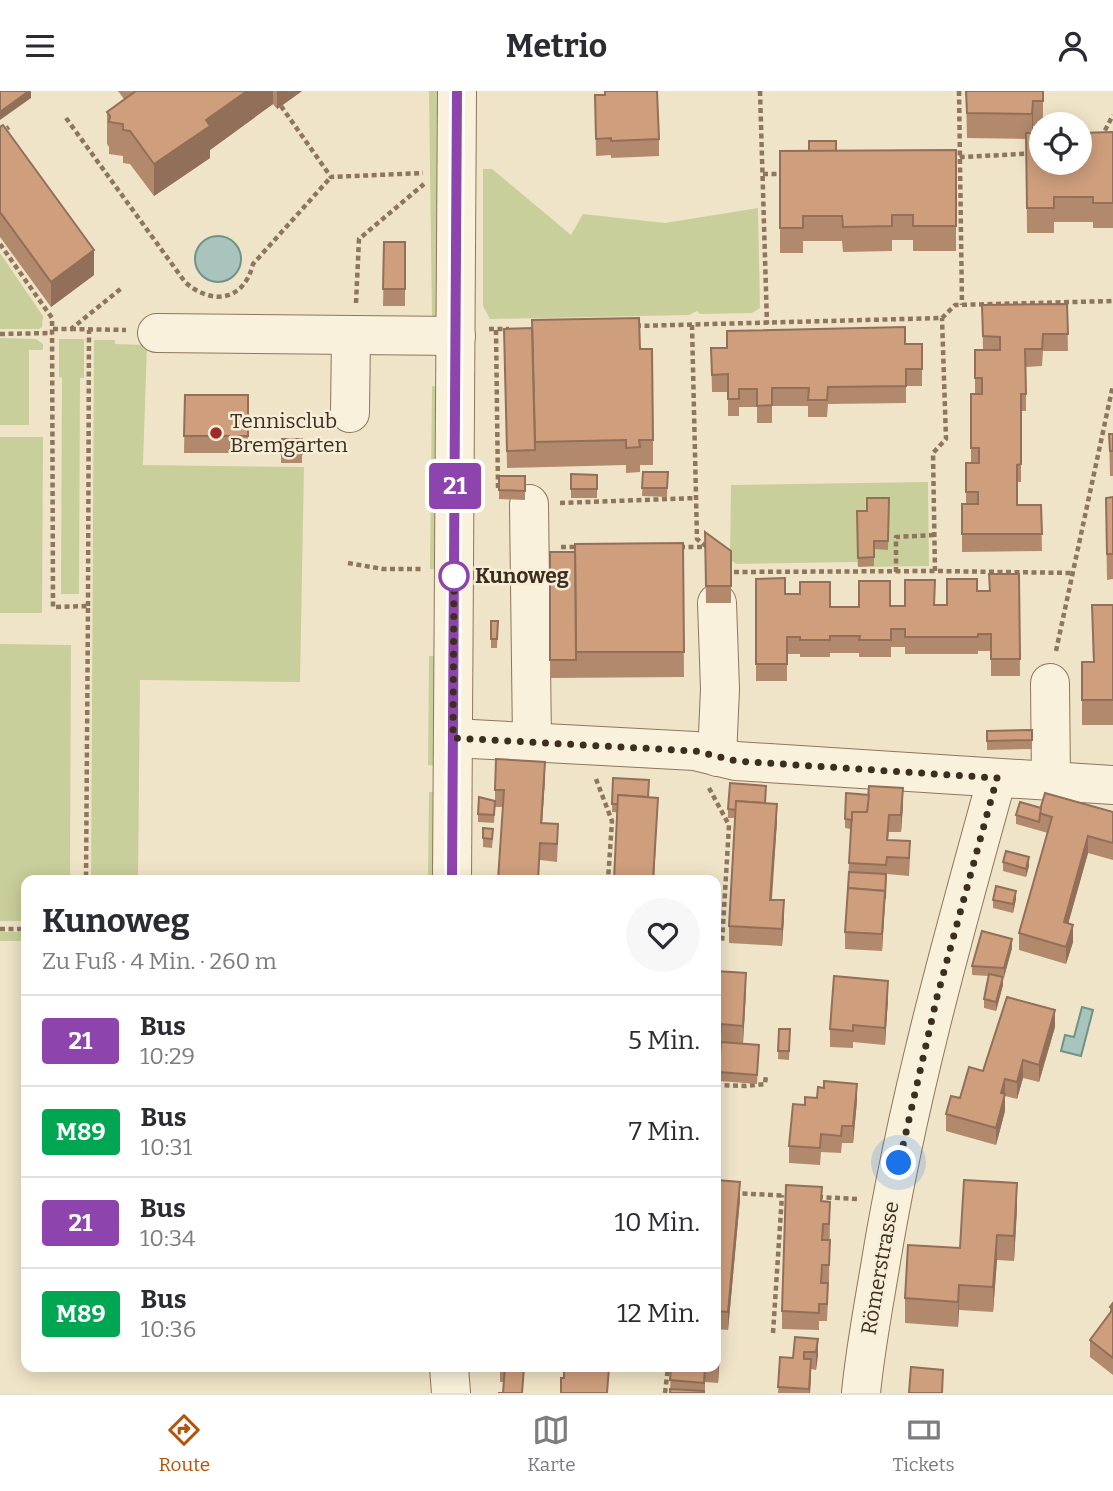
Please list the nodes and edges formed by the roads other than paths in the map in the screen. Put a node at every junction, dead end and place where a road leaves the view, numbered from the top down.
1 (457, 91) edge
2 (140, 331) road end
3 (456, 333) junction
4 (348, 335) junction
5 (346, 392) dead end
6 (529, 504) road end
7 (730, 582) edge
8 (1049, 683) road end
9 (453, 738) junction
10 (532, 742) junction
11 (713, 756) junction
12 (997, 778) junction
13 (1051, 781) junction
14 (1113, 785) edge
15 (452, 875) edge
16 (449, 1372) edge
17 (450, 1393) edge
18 (861, 1393) edge

1 - 3 street
2 - 4 street
3 - 4 street
3 - 9 street
4 - 5 street
6 - 10 street
7 - 11 street
8 - 13 street
9 - 10 street
9 - 15 street
10 - 11 street
11 - 12 street
12 - 13 street
12 - 18 street, Römerstrasse
13 - 14 street
16 - 17 street

